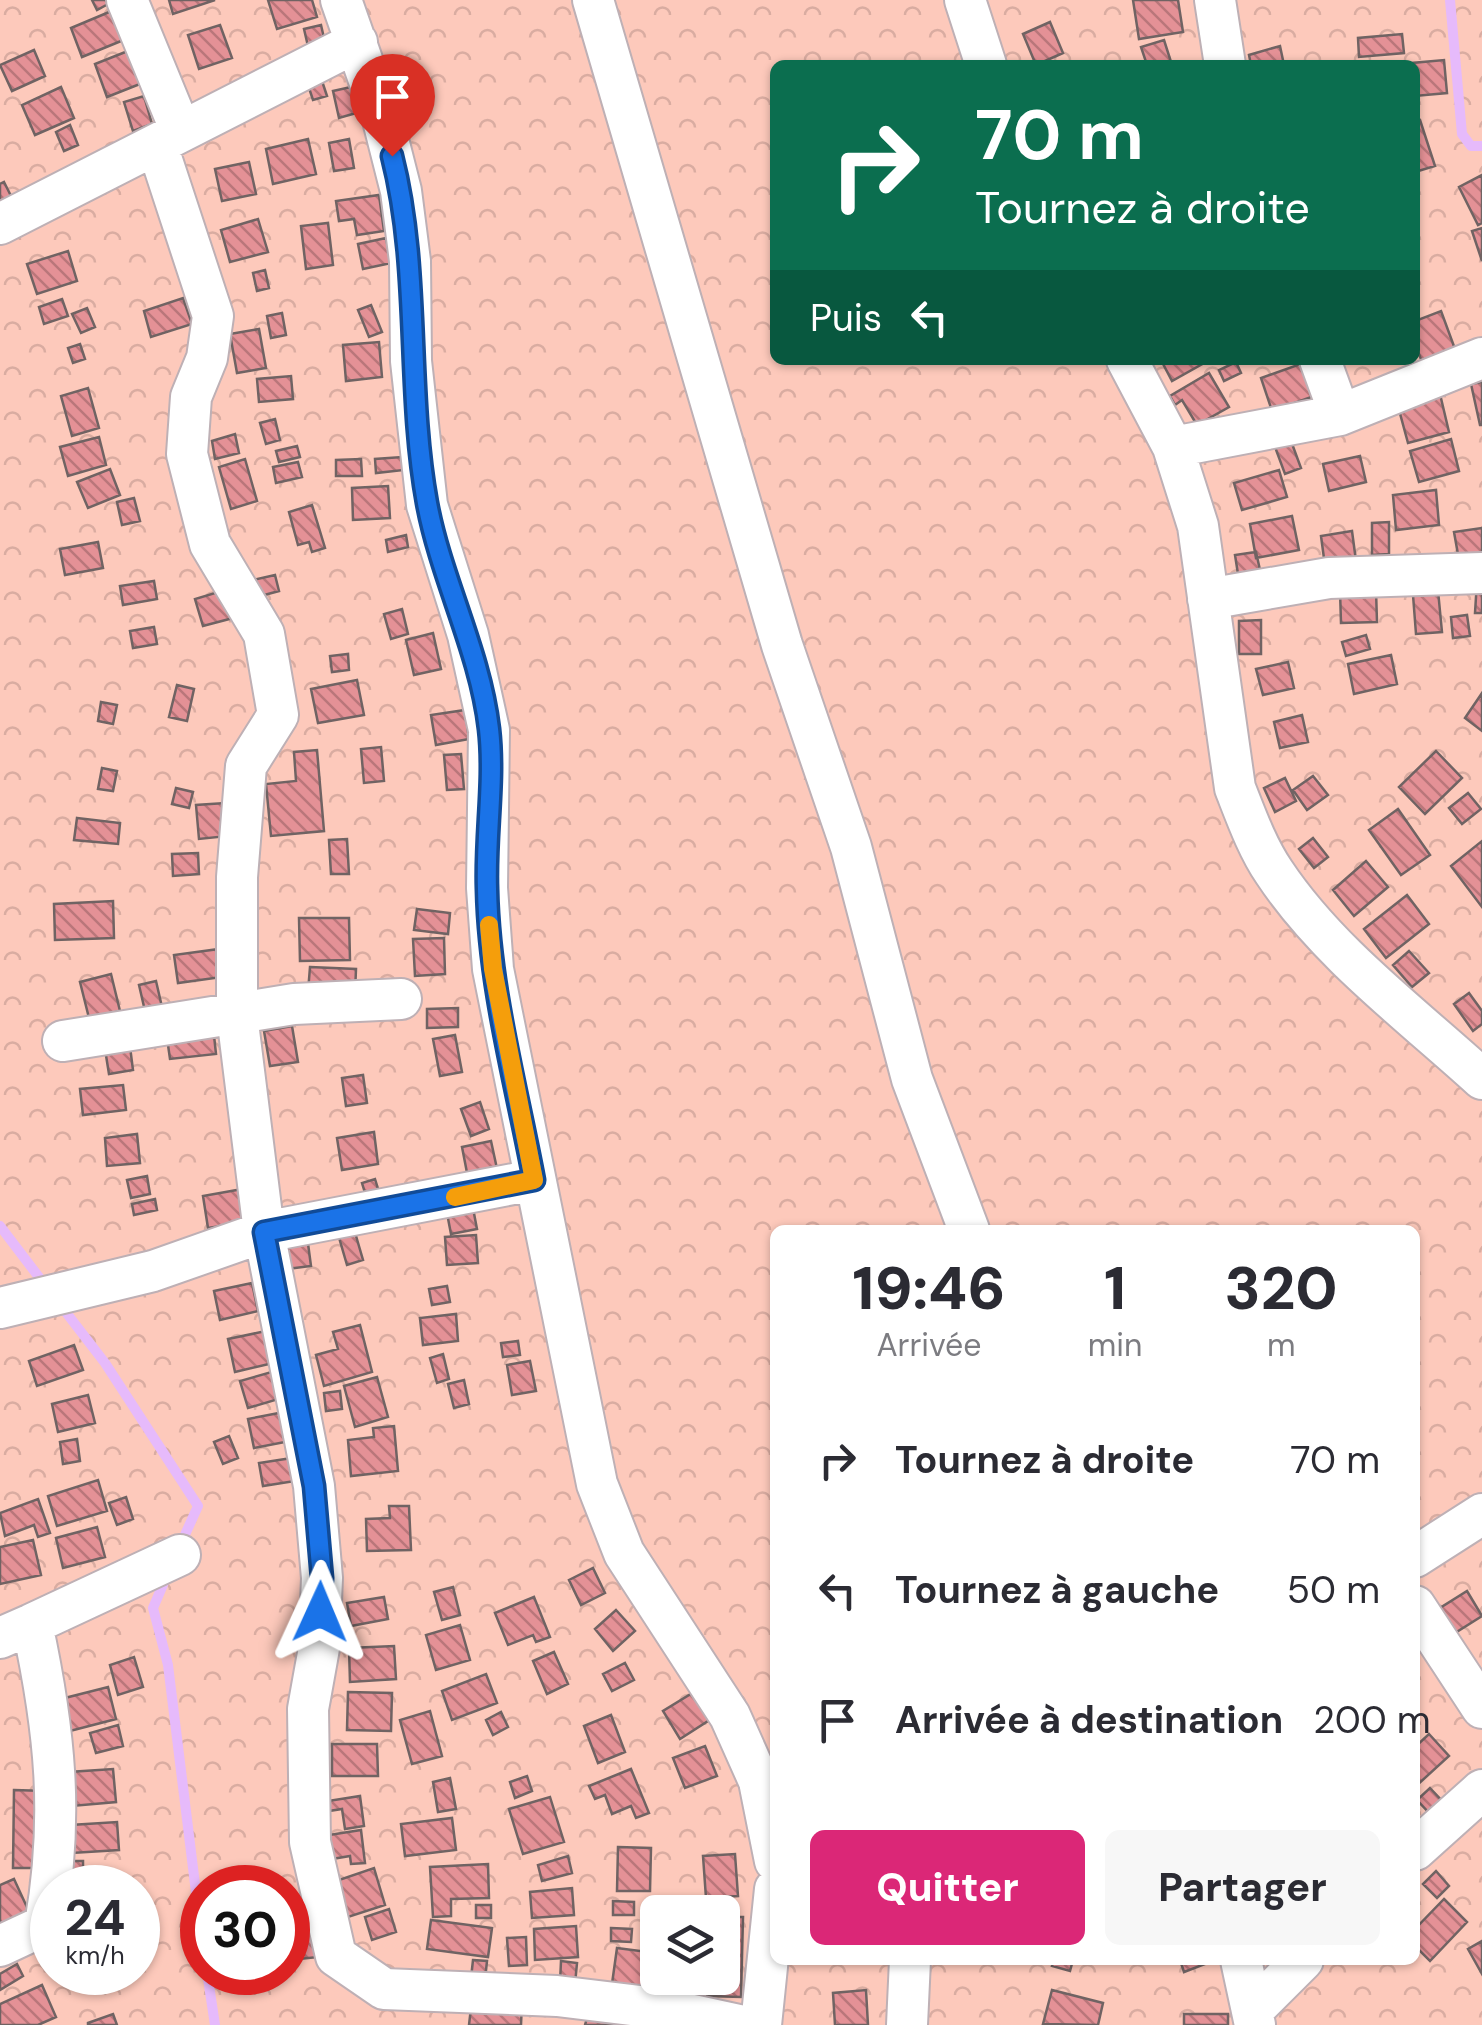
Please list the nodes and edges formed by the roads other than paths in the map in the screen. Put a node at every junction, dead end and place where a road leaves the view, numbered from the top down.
1 (127, 0) edge
2 (341, 0) edge
3 (593, 0) edge
4 (1214, 0) edge
5 (973, 2) edge
6 (358, 42) junction
7 (985, 60) edge
8 (1225, 60) edge
9 (169, 137) junction
10 (0, 224) edge
11 (1482, 358) edge
12 (1130, 365) edge
13 (1322, 365) edge
14 (1340, 415) junction
15 (1172, 447) junction
16 (1482, 573) edge
17 (1208, 599) junction
18 (401, 999) dead end
19 (238, 1015) junction
20 (62, 1040) dead end
21 (1482, 1080) edge
22 (534, 1180) junction
23 (968, 1225) edge
24 (264, 1232) junction
25 (0, 1308) edge
26 (1482, 1514) edge
27 (180, 1554) dead end
28 (1420, 1554) edge
29 (1420, 1614) edge
30 (16, 1631) edge
31 (1482, 1708) edge
32 (1482, 1790) edge
33 (770, 1837) edge
34 (1420, 1846) edge
35 (770, 1938) edge
36 (0, 1946) edge
37 (910, 1965) edge
38 (1243, 1965) edge
39 (1299, 1965) edge
40 (1259, 2020) edge
41 (739, 2025) edge
42 (761, 2025) edge
43 (907, 2025) edge

1 - 9 street
2 - 6 street
3 - 23 street
4 - 8 street
5 - 7 street
6 - 9 street
6 - 22 street
9 - 10 street
9 - 19 street
11 - 14 street
12 - 15 street
13 - 14 street
14 - 15 street
15 - 17 street
16 - 17 street
17 - 21 street
18 - 19 street
19 - 20 street
19 - 24 street
22 - 24 street
22 - 33 street
24 - 25 street
24 - 41 street
26 - 28 street
27 - 30 street
29 - 31 street
30 - 36 street
32 - 34 street
35 - 42 street
37 - 43 street
38 - 40 street
39 - 40 street

